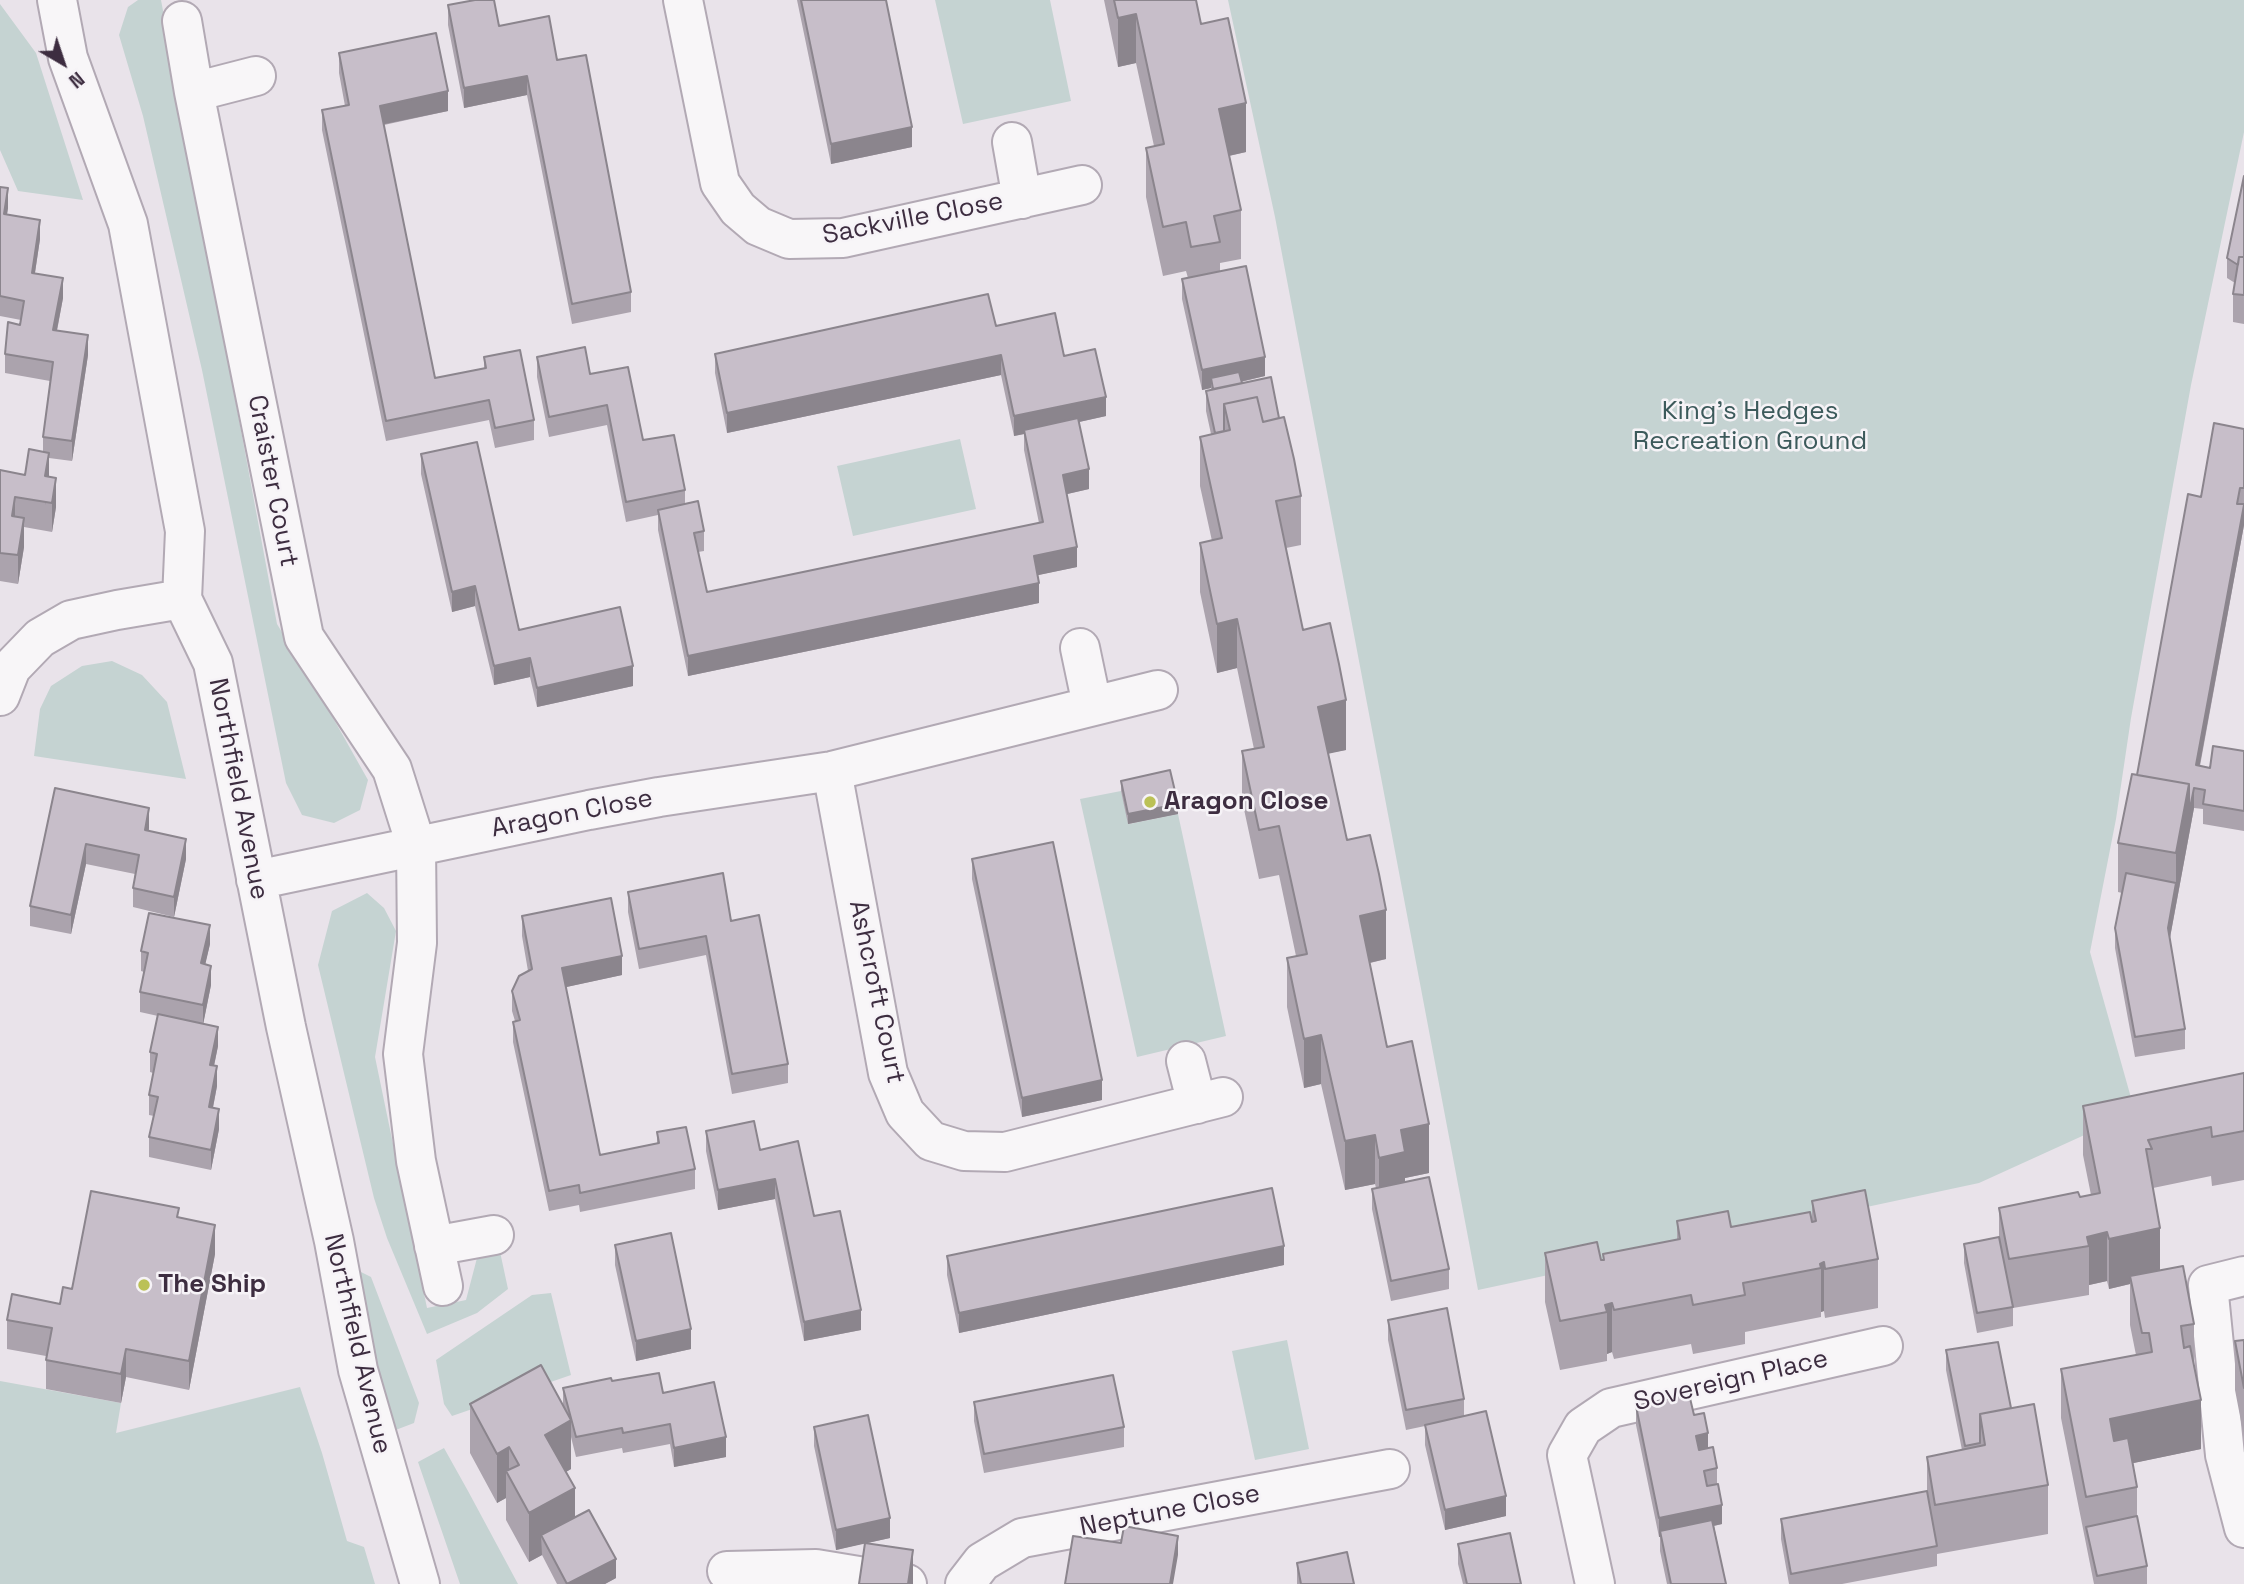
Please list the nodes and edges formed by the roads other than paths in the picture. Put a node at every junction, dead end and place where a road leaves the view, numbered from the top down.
1 (57, 0) edge
2 (683, 0) edge
3 (182, 21) dead end
4 (256, 76) dead end
5 (194, 92) junction
6 (1012, 142) dead end
7 (1082, 185) dead end
8 (1022, 199) junction
9 (182, 599) junction
10 (1080, 648) dead end
11 (1158, 690) dead end
12 (0, 696) edge
13 (1092, 705) junction
14 (832, 771) junction
15 (416, 845) junction
16 (256, 880) junction
17 (1186, 1061) dead end
18 (494, 1235) dead end
19 (434, 1246) junction
20 (2244, 1276) edge
21 (443, 1286) dead end
22 (1883, 1346) dead end
23 (1390, 1469) dead end
24 (2244, 1528) edge
25 (727, 1571) dead end
26 (418, 1580) edge
27 (907, 1584) edge
28 (965, 1584) edge
29 (1595, 1584) edge

1 - 9 street, Northfield Avenue
2 - 8 street, Sackville Close
3 - 5 street, Craister Court
4 - 5 street
5 - 15 street, Craister Court
6 - 8 street, Sackville Close
7 - 8 street, Sackville Close
9 - 12 street
9 - 16 street, Northfield Avenue
10 - 13 street
11 - 13 street, Aragon Close
13 - 14 street, Aragon Close
14 - 15 street, Aragon Close
14 - 17 street, Ashcroft Court
15 - 16 street, Aragon Close
15 - 19 street
16 - 26 street, Northfield Avenue
18 - 19 street
19 - 21 street
20 - 24 street
22 - 29 street, Sovereign Place
23 - 28 street, Neptune Close
25 - 27 street

